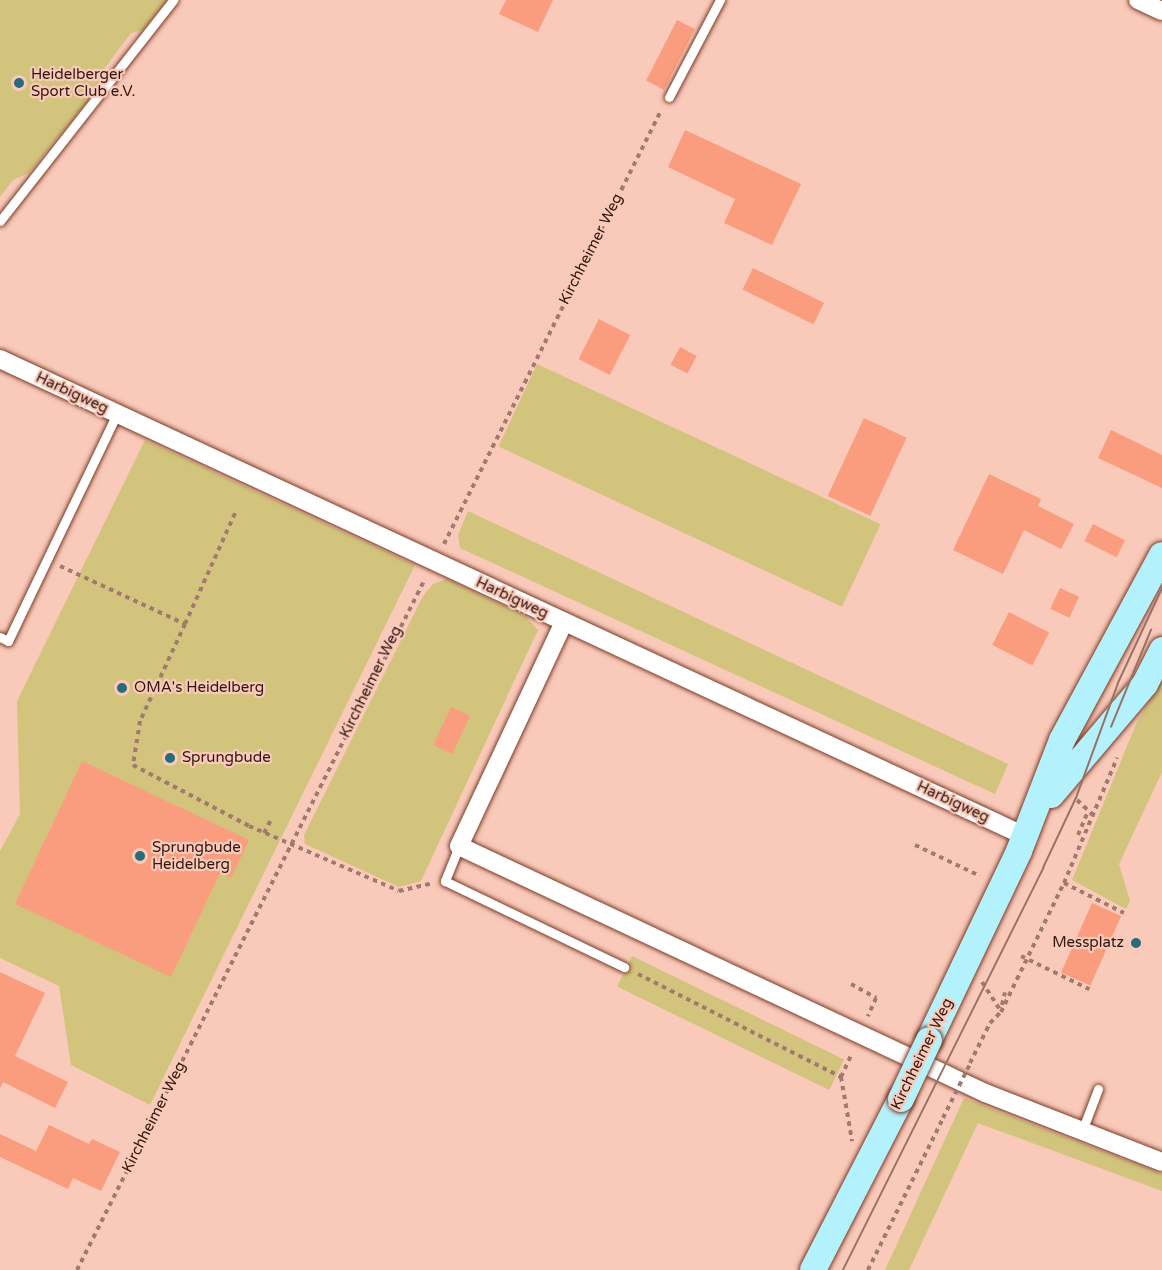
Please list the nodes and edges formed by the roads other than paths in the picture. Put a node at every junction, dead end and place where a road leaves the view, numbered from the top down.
1 (173, 0) edge
2 (720, 0) edge
3 (1138, 0) edge
4 (1162, 11) edge
5 (669, 97) road end
6 (0, 221) edge
7 (0, 359) edge
8 (117, 414) junction
9 (1162, 555) edge
10 (564, 622) junction
11 (0, 637) edge
12 (1162, 651) edge
13 (1025, 836) junction
14 (459, 846) junction
15 (624, 967) road end
16 (1098, 1089) dead end
17 (1082, 1131) junction
18 (1162, 1162) edge
19 (813, 1270) edge

1 - 6 lane
2 - 5 lane
3 - 4 street
7 - 8 street, Harbigweg
8 - 10 street, Harbigweg
8 - 11 lane
9 - 13 street, Kirchheimer Weg
10 - 13 street, Harbigweg
10 - 14 street
12 - 13 street, Kirchheimer Weg
13 - 19 street, Kirchheimer Weg, bridge
14 - 15 lane
14 - 17 street
16 - 17 lane
17 - 18 street

